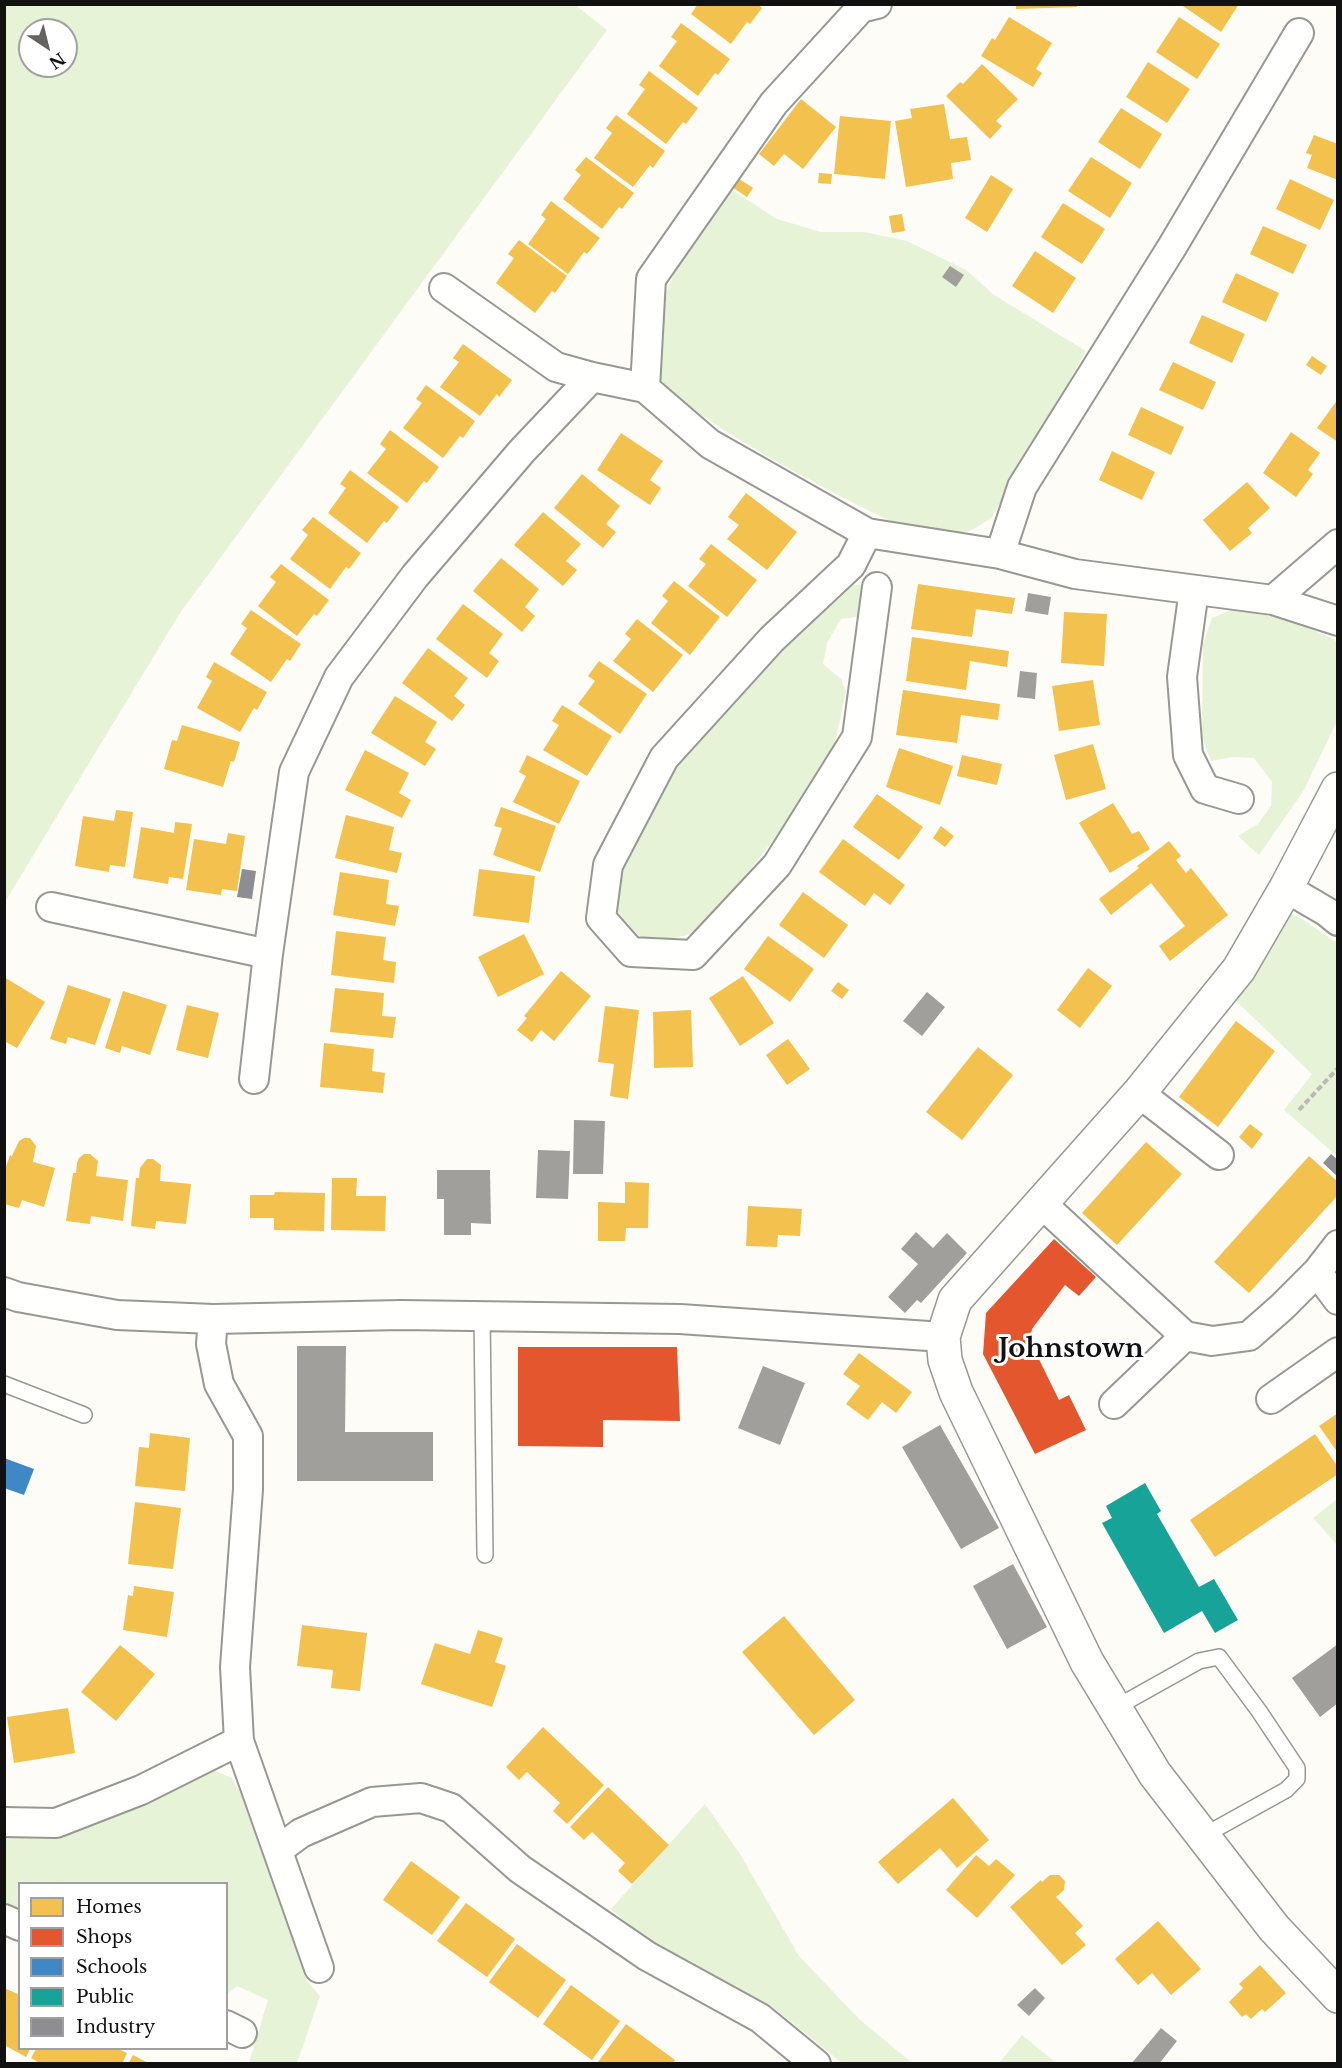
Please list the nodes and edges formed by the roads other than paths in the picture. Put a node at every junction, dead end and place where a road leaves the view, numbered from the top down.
1 (877, 4) edge
2 (1299, 33) dead end
3 (444, 288) dead end
4 (592, 377) junction
5 (645, 388) junction
6 (867, 533) junction
7 (1338, 544) edge
8 (1000, 554) junction
9 (877, 587) dead end
10 (1194, 590) junction
11 (1274, 600) junction
12 (1338, 621) edge
13 (1338, 789) edge
14 (1239, 799) dead end
15 (1287, 888) junction
16 (51, 907) dead end
17 (1338, 921) edge
18 (268, 954) junction
19 (254, 1078) dead end
20 (1139, 1093) junction
21 (1219, 1155) dead end
22 (1041, 1203) junction
23 (1338, 1245) edge
24 (1317, 1272) junction
25 (4, 1292) edge
26 (1338, 1300) edge
27 (482, 1316) junction
28 (213, 1319) junction
29 (1185, 1336) junction
30 (943, 1337) junction
31 (1338, 1352) edge
32 (4, 1384) edge
33 (1271, 1399) dead end
34 (1114, 1404) dead end
35 (84, 1415) dead end
36 (485, 1555) dead end
37 (1115, 1708) junction
38 (238, 1741) junction
39 (4, 1822) edge
40 (1203, 1836) junction
41 (278, 1850) junction
42 (4, 1918) edge
43 (18, 1925) edge
44 (319, 1968) dead end
45 (1338, 1996) edge
46 (816, 2064) edge

1 - 5 street
2 - 8 street
3 - 4 street
4 - 5 street
4 - 18 street
5 - 6 street
6 - 8 street
6 - 9 street
7 - 11 street
8 - 10 street
10 - 11 street
10 - 14 street
11 - 12 street
13 - 15 street
15 - 17 street
15 - 20 street
16 - 18 street
18 - 19 street
20 - 21 street
20 - 22 street
22 - 29 street
22 - 30 street
23 - 24 street
24 - 26 street
24 - 29 street
25 - 28 street
27 - 28 street
27 - 30 street
27 - 36 lane
28 - 38 street
29 - 34 street
30 - 37 street
31 - 33 street
32 - 35 lane
37 - 40 street
37 - 40 lane
38 - 39 street
38 - 41 street
40 - 45 street
41 - 44 street
41 - 46 street
42 - 43 street

